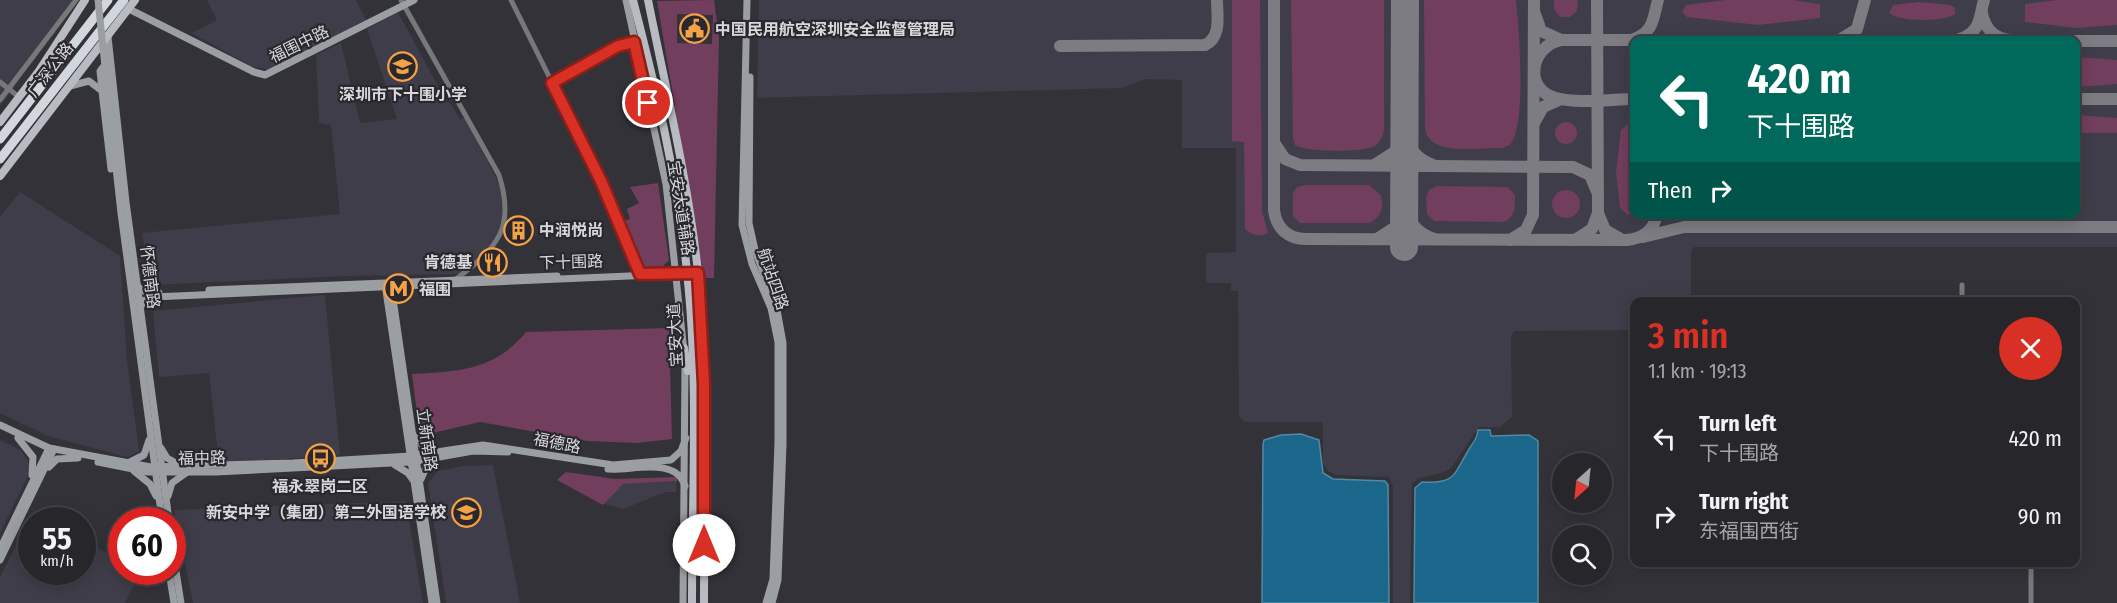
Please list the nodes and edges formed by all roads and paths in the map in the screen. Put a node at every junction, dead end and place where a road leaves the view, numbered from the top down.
1 (76, 0) edge
2 (85, 0) edge
3 (98, 0) edge
4 (108, 0) edge
5 (135, 0) edge
6 (414, 0) edge
7 (511, 0) edge
8 (626, 0) edge
9 (633, 0) edge
10 (648, 0) edge
11 (749, 0) edge
12 (402, 3) edge
13 (126, 4) edge
14 (108, 37) junction
15 (634, 42) junction
16 (112, 74) junction
17 (0, 82) edge
18 (552, 83) junction
19 (68, 87) junction
20 (9, 89) junction
21 (105, 89) junction
22 (19, 97) junction
23 (0, 100) edge
24 (0, 122) edge
25 (0, 139) edge
26 (0, 159) edge
27 (0, 176) edge
28 (698, 273) junction
29 (640, 274) junction
30 (682, 274) junction
31 (456, 279) junction
32 (388, 285) junction
33 (1962, 285) dead end
34 (137, 286) junction
35 (1962, 297) edge
36 (140, 308) junction
37 (684, 348) junction
38 (692, 396) junction
39 (0, 427) edge
40 (412, 430) junction
41 (149, 431) junction
42 (157, 437) junction
43 (18, 438) junction
44 (408, 438) junction
45 (686, 438) junction
46 (51, 450) junction
47 (441, 454) junction
48 (394, 457) junction
49 (78, 458) junction
50 (413, 459) junction
51 (383, 464) junction
52 (658, 465) junction
53 (128, 466) junction
54 (158, 470) junction
55 (185, 470) junction
56 (685, 486) junction
57 (418, 490) junction
58 (27, 493) junction
59 (26, 507) edge
60 (30, 507) edge
61 (163, 507) junction
62 (18, 523) edge
63 (0, 549) edge
64 (0, 560) edge
65 (2031, 567) edge
66 (172, 585) edge
67 (178, 585) edge
68 (174, 603) edge
69 (181, 603) edge
70 (432, 603) edge
71 (437, 603) edge
72 (683, 603) edge
73 (692, 603) edge
74 (704, 603) edge
75 (766, 603) edge
76 (772, 603) edge
77 (2031, 603) edge

1 - 20 street
2 - 22 main road
3 - 21 main road, 怀德南路, bridge
4 - 25 highway, 广深公路
5 - 13 main road
6 - 12 main road, 福围中路
7 - 18 street
8 - 15 main road, 宝安大道辅路
9 - 30 main road, 宝安大道
10 - 28 main road, 宝安大道
11 - 75 main road, 航站四路
11 - 76 main road, 航站四路
12 - 13 main road, 福围中路
12 - 31 street
13 - 14 main road
13 - 26 highway, 广深公路
14 - 16 main road, 怀德南路
14 - 19 main road
15 - 18 street
15 - 30 main road, 宝安大道辅路
16 - 21 main road
16 - 34 main road, 怀德南路
17 - 20 street
18 - 29 street
19 - 21 main road
19 - 27 main road
20 - 22 street
20 - 23 street
21 - 41 main road, 怀德南路
22 - 24 main road
28 - 30 main road, 下十围路
28 - 74 main road, 宝安大道
29 - 30 main road, 下十围路
29 - 31 main road, 下十围路
30 - 32 main road, 下十围路
30 - 37 main road, 宝安大道辅路
30 - 38 main road, 宝安大道
31 - 32 main road, 下十围路
32 - 34 main road, 下十围路
32 - 36 main road, 下十围路
32 - 40 main road, 立新南路
32 - 44 main road, 立新南路
33 - 35 street
34 - 36 main road, 怀德南路
36 - 42 main road, 怀德南路
37 - 38 main road
37 - 45 main road, 宝安大道辅路
38 - 73 main road, 宝安大道
39 - 43 main road, 福中路
39 - 46 main road, 福中路
40 - 47 main road
40 - 50 main road, 立新南路
41 - 53 main road
41 - 54 main road, 怀德南路
42 - 54 main road, 怀德南路
42 - 55 main road
43 - 46 main road, 福中路
43 - 58 main road
44 - 48 main road
44 - 50 main road, 立新南路
45 - 52 main road, 福德路
45 - 56 main road, 宝安大道辅路
46 - 49 main road, 福中路
46 - 53 main road, 福中路
46 - 58 main road
46 - 59 main road
47 - 50 main road, 福德路
47 - 52 main road, 福德路
47 - 57 main road
48 - 50 main road, 福中路
48 - 55 main road, 福中路
49 - 53 main road, 福中路
49 - 60 main road
50 - 51 main road, 福中路
50 - 57 main road, 立新南路
51 - 55 main road, 福中路
51 - 57 main road
52 - 56 main road
53 - 54 main road, 福中路
53 - 61 main road
54 - 55 main road, 福中路
54 - 61 main road, 怀德南路
55 - 61 main road
56 - 72 main road, 宝安大道辅路
57 - 70 main road, 立新南路
57 - 71 main road, 立新南路
58 - 63 main road
62 - 64 main road
65 - 77 street
66 - 68 main road
67 - 69 main road

